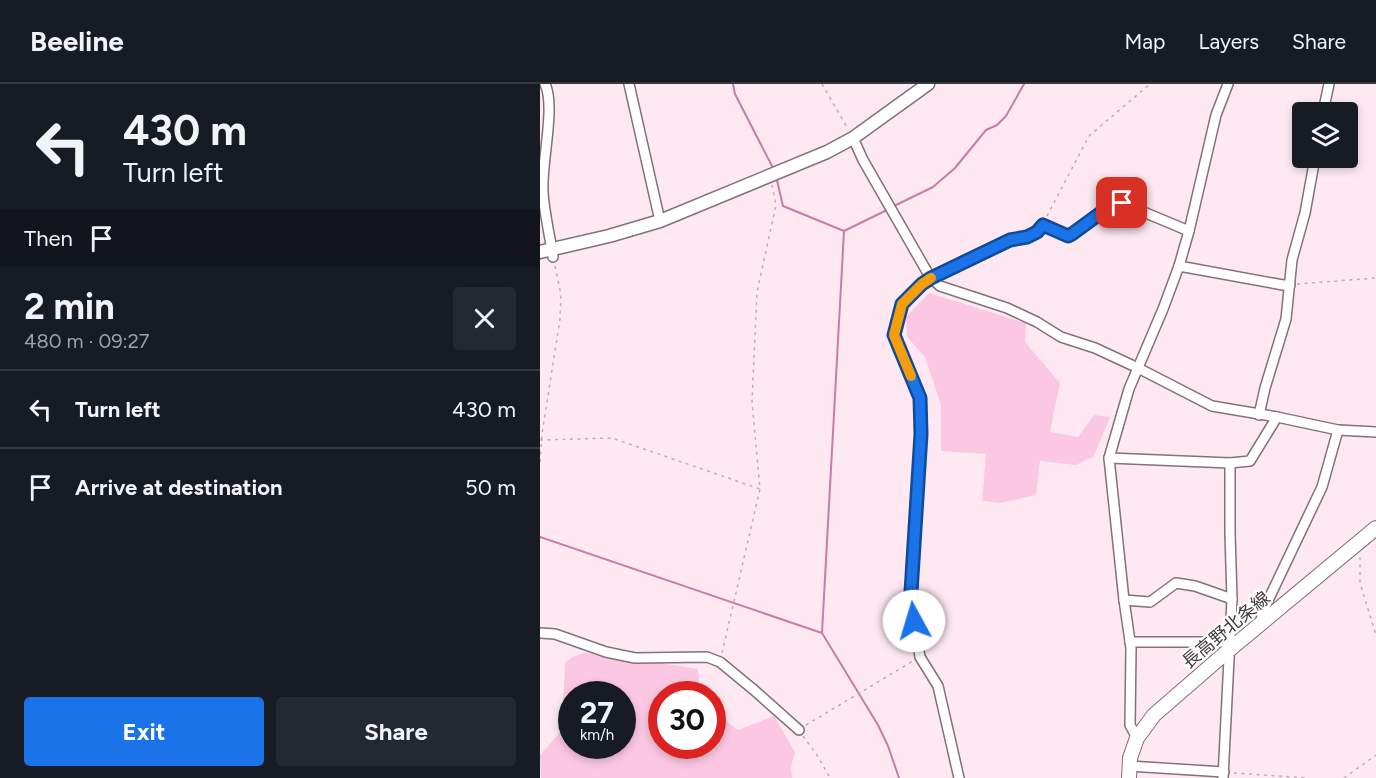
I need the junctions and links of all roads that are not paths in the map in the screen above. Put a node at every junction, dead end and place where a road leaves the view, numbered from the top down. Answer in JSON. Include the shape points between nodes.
{"nodes":[{"id":1,"x":545,"y":84,"type":"edge"},
{"id":2,"x":629,"y":84,"type":"edge"},
{"id":3,"x":928,"y":84,"type":"edge"},
{"id":4,"x":1228,"y":84,"type":"edge"},
{"id":5,"x":1329,"y":84,"type":"edge"},
{"id":6,"x":1325,"y":102,"type":"edge"},
{"id":7,"x":853,"y":138,"type":"junction"},
{"id":8,"x":1313,"y":168,"type":"edge"},
{"id":9,"x":541,"y":192,"type":"edge"},
{"id":10,"x":660,"y":221,"type":"junction"},
{"id":11,"x":1189,"y":231,"type":"junction"},
{"id":12,"x":548,"y":252,"type":"edge"},
{"id":13,"x":1179,"y":266,"type":"junction"},
{"id":14,"x":931,"y":278,"type":"junction"},
{"id":15,"x":1290,"y":285,"type":"junction"},
{"id":16,"x":1138,"y":368,"type":"junction"},
{"id":17,"x":1259,"y":415,"type":"junction"},
{"id":18,"x":1277,"y":417,"type":"junction"},
{"id":19,"x":1338,"y":430,"type":"junction"},
{"id":20,"x":1376,"y":432,"type":"edge"},
{"id":21,"x":1109,"y":458,"type":"junction"},
{"id":22,"x":1230,"y":463,"type":"junction"},
{"id":23,"x":1376,"y":528,"type":"edge"},
{"id":24,"x":1232,"y":599,"type":"junction"},
{"id":25,"x":1124,"y":600,"type":"junction"},
{"id":26,"x":1259,"y":625,"type":"junction"},
{"id":27,"x":540,"y":633,"type":"edge"},
{"id":28,"x":1130,"y":642,"type":"junction"},
{"id":29,"x":1229,"y":646,"type":"junction"},
{"id":30,"x":799,"y":730,"type":"road end"},
{"id":31,"x":1137,"y":738,"type":"junction"},
{"id":32,"x":1129,"y":772,"type":"edge"},
{"id":33,"x":1223,"y":775,"type":"edge"},
{"id":34,"x":959,"y":778,"type":"edge"}],
"edges":[{"from":1,"to":9,"type":"street","via":[[549,106]]},
{"from":2,"to":10,"type":"street"},
{"from":3,"to":7,"type":"street"},
{"from":4,"to":11,"type":"street","via":[[1216,114]]},
{"from":5,"to":6,"type":"street"},
{"from":7,"to":10,"type":"street","via":[[826,153]]},
{"from":7,"to":14,"type":"street"},
{"from":8,"to":15,"type":"street"},
{"from":9,"to":12,"type":"street"},
{"from":10,"to":12,"type":"street"},
{"from":11,"to":13,"type":"street"},
{"from":11,"to":14,"type":"street","via":[[1122,203],[1113,204],[1068,236],[1043,225],[1027,237],[1010,240]]},
{"from":13,"to":15,"type":"street"},
{"from":13,"to":16,"type":"street"},
{"from":14,"to":16,"type":"street","via":[[940,286],[1007,308],[1061,337]]},
{"from":14,"to":34,"type":"street","via":[[902,304],[894,335],[920,398],[911,592],[920,657],[938,686]]},
{"from":15,"to":17,"type":"street","via":[[1286,319]]},
{"from":16,"to":17,"type":"street","via":[[1212,406]]},
{"from":16,"to":21,"type":"street"},
{"from":17,"to":18,"type":"street"},
{"from":18,"to":19,"type":"street"},
{"from":18,"to":22,"type":"street","via":[[1250,461]]},
{"from":19,"to":20,"type":"street"},
{"from":19,"to":26,"type":"street","via":[[1322,487]]},
{"from":21,"to":22,"type":"street"},
{"from":21,"to":25,"type":"street"},
{"from":22,"to":24,"type":"street"},
{"from":23,"to":26,"type":"main road","name":"長高野北条線"},
{"from":24,"to":25,"type":"street","via":[[1176,583],[1149,602]]},
{"from":24,"to":29,"type":"street"},
{"from":25,"to":28,"type":"street"},
{"from":26,"to":29,"type":"main road","name":"長高野北条線"},
{"from":27,"to":30,"type":"street","via":[[635,658],[707,657],[720,662]]},
{"from":28,"to":29,"type":"street"},
{"from":28,"to":31,"type":"street","via":[[1130,725]]},
{"from":29,"to":31,"type":"main road","name":"長高野北条線","via":[[1154,715]]},
{"from":29,"to":33,"type":"street"},
{"from":31,"to":32,"type":"main road","name":"長高野北条線"},
{"from":32,"to":33,"type":"street"}]}
